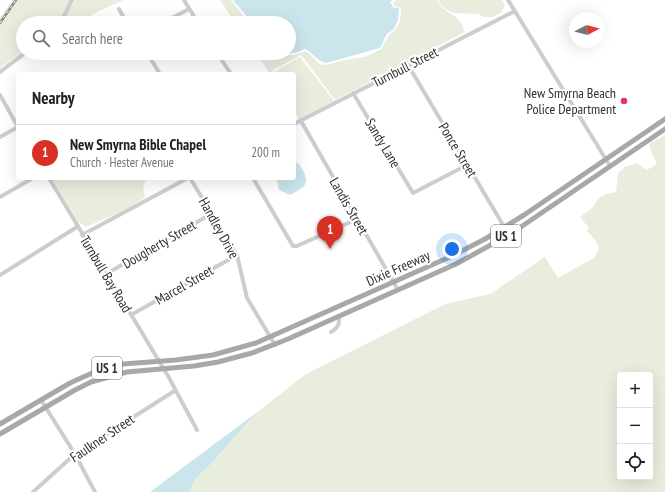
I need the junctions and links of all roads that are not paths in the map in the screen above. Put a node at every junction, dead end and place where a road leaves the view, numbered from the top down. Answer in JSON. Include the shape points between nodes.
{"nodes":[{"id":1,"x":72,"y":0,"type":"edge"},
{"id":2,"x":184,"y":0,"type":"edge"},
{"id":3,"x":508,"y":0,"type":"edge"},
{"id":4,"x":118,"y":9,"type":"dead end"},
{"id":5,"x":189,"y":9,"type":"junction"},
{"id":6,"x":515,"y":11,"type":"junction"},
{"id":7,"x":63,"y":16,"type":"edge"},
{"id":8,"x":123,"y":16,"type":"edge"},
{"id":9,"x":176,"y":16,"type":"edge"},
{"id":10,"x":194,"y":16,"type":"edge"},
{"id":11,"x":16,"y":60,"type":"edge"},
{"id":12,"x":151,"y":60,"type":"edge"},
{"id":13,"x":222,"y":60,"type":"edge"},
{"id":14,"x":408,"y":66,"type":"junction"},
{"id":15,"x":0,"y":72,"type":"edge"},
{"id":16,"x":159,"y":72,"type":"edge"},
{"id":17,"x":230,"y":72,"type":"edge"},
{"id":18,"x":353,"y":93,"type":"junction"},
{"id":19,"x":0,"y":95,"type":"edge"},
{"id":20,"x":665,"y":119,"type":"edge"},
{"id":21,"x":300,"y":121,"type":"junction"},
{"id":22,"x":16,"y":123,"type":"edge"},
{"id":23,"x":296,"y":123,"type":"edge"},
{"id":24,"x":16,"y":128,"type":"edge"},
{"id":25,"x":665,"y":129,"type":"edge"},
{"id":26,"x":0,"y":137,"type":"edge"},
{"id":27,"x":606,"y":159,"type":"junction"},
{"id":28,"x":467,"y":165,"type":"junction"},
{"id":29,"x":610,"y":166,"type":"junction"},
{"id":30,"x":30,"y":180,"type":"edge"},
{"id":31,"x":50,"y":180,"type":"edge"},
{"id":32,"x":185,"y":180,"type":"edge"},
{"id":33,"x":190,"y":180,"type":"edge"},
{"id":34,"x":254,"y":180,"type":"edge"},
{"id":35,"x":0,"y":197,"type":"edge"},
{"id":36,"x":212,"y":213,"type":"junction"},
{"id":37,"x":357,"y":219,"type":"junction"},
{"id":38,"x":77,"y":227,"type":"junction"},
{"id":39,"x":504,"y":228,"type":"junction"},
{"id":40,"x":82,"y":235,"type":"junction"},
{"id":41,"x":509,"y":235,"type":"junction"},
{"id":42,"x":237,"y":255,"type":"junction"},
{"id":43,"x":106,"y":274,"type":"junction"},
{"id":44,"x":0,"y":275,"type":"edge"},
{"id":45,"x":394,"y":283,"type":"junction"},
{"id":46,"x":398,"y":290,"type":"junction"},
{"id":47,"x":131,"y":316,"type":"junction"},
{"id":48,"x":339,"y":316,"type":"junction"},
{"id":49,"x":331,"y":332,"type":"dead end"},
{"id":50,"x":270,"y":338,"type":"junction"},
{"id":51,"x":274,"y":345,"type":"junction"},
{"id":52,"x":159,"y":361,"type":"junction"},
{"id":53,"x":164,"y":369,"type":"junction"},
{"id":54,"x":176,"y":390,"type":"junction"},
{"id":55,"x":41,"y":400,"type":"junction"},
{"id":56,"x":45,"y":407,"type":"junction"},
{"id":57,"x":0,"y":424,"type":"edge"},
{"id":58,"x":197,"y":430,"type":"dead end"},
{"id":59,"x":0,"y":434,"type":"edge"},
{"id":60,"x":75,"y":454,"type":"junction"},
{"id":61,"x":33,"y":492,"type":"edge"},
{"id":62,"x":95,"y":492,"type":"edge"}],
"edges":[{"from":1,"to":7,"type":"street"},
{"from":2,"to":5,"type":"street"},
{"from":3,"to":6,"type":"street"},
{"from":4,"to":8,"type":"street"},
{"from":5,"to":9,"type":"street"},
{"from":5,"to":10,"type":"street"},
{"from":6,"to":14,"type":"street","name":"Turnbull Street"},
{"from":6,"to":27,"type":"street"},
{"from":11,"to":15,"type":"street"},
{"from":12,"to":16,"type":"street"},
{"from":13,"to":17,"type":"street"},
{"from":14,"to":18,"type":"street","name":"Turnbull Street"},
{"from":14,"to":28,"type":"street","name":"Ponce Street"},
{"from":18,"to":21,"type":"street","name":"Turnbull Street"},
{"from":18,"to":28,"type":"street","name":"Sandy Lane","via":[[413,193]]},
{"from":19,"to":22,"type":"street"},
{"from":20,"to":27,"type":"main road","name":"Dixie Freeway","number":"US 1"},
{"from":21,"to":23,"type":"street","name":"Turnbull Street"},
{"from":21,"to":37,"type":"street","name":"Landis Street"},
{"from":24,"to":26,"type":"street"},
{"from":25,"to":29,"type":"main road","name":"Dixie Freeway","number":"US 1"},
{"from":27,"to":29,"type":"street"},
{"from":27,"to":39,"type":"main road","name":"Dixie Freeway","number":"US 1"},
{"from":28,"to":39,"type":"street","name":"Ponce Street"},
{"from":29,"to":41,"type":"main road","name":"Dixie Freeway","number":"US 1"},
{"from":30,"to":35,"type":"street"},
{"from":31,"to":38,"type":"street","name":"Turnbull Bay Road"},
{"from":32,"to":40,"type":"street"},
{"from":33,"to":36,"type":"street","name":"Handley Drive"},
{"from":34,"to":37,"type":"street","via":[[293,246]]},
{"from":36,"to":42,"type":"street","name":"Handley Drive"},
{"from":36,"to":43,"type":"street","name":"Dougherty Street"},
{"from":37,"to":45,"type":"street","name":"Landis Street"},
{"from":38,"to":40,"type":"street","name":"Turnbull Bay Road"},
{"from":38,"to":44,"type":"street"},
{"from":39,"to":41,"type":"street","name":"Ponce Street"},
{"from":39,"to":45,"type":"main road","name":"Dixie Freeway","number":"US 1","via":[[469,248]]},
{"from":40,"to":43,"type":"street","name":"Turnbull Bay Road"},
{"from":41,"to":46,"type":"main road","name":"Dixie Freeway","number":"US 1"},
{"from":42,"to":47,"type":"street","name":"Marcel Street"},
{"from":42,"to":50,"type":"street","name":"Handley Drive","via":[[247,298]]},
{"from":43,"to":47,"type":"street","name":"Turnbull Bay Road"},
{"from":45,"to":46,"type":"street","name":"Landis Street"},
{"from":45,"to":50,"type":"main road","name":"Dixie Freeway","number":"US 1"},
{"from":46,"to":48,"type":"main road","name":"Dixie Freeway","number":"US 1"},
{"from":47,"to":52,"type":"street","name":"Turnbull Bay Road"},
{"from":48,"to":49,"type":"street","via":[[338,328]]},
{"from":48,"to":51,"type":"main road","name":"Dixie Freeway","number":"US 1"},
{"from":50,"to":51,"type":"street","name":"Handley Drive"},
{"from":50,"to":52,"type":"main road","name":"Dixie Freeway","number":"US 1","via":[[213,355]]},
{"from":51,"to":53,"type":"main road","name":"Dixie Freeway","number":"US 1","via":[[222,362]]},
{"from":52,"to":53,"type":"street","name":"Turnbull Bay Road"},
{"from":52,"to":55,"type":"main road","number":"US 1","via":[[123,364],[101,370],[70,383]]},
{"from":53,"to":54,"type":"street","name":"Turnbull Bay Road"},
{"from":53,"to":56,"type":"main road","number":"US 1","via":[[135,371],[103,378]]},
{"from":54,"to":58,"type":"street","name":"Turnbull Bay Road"},
{"from":54,"to":60,"type":"street","name":"Faulkner Street"},
{"from":55,"to":56,"type":"street"},
{"from":55,"to":57,"type":"main road","number":"US 1"},
{"from":56,"to":59,"type":"main road","number":"US 1"},
{"from":56,"to":60,"type":"street"},
{"from":60,"to":61,"type":"street","name":"Faulkner Street"},
{"from":60,"to":62,"type":"street"}]}
